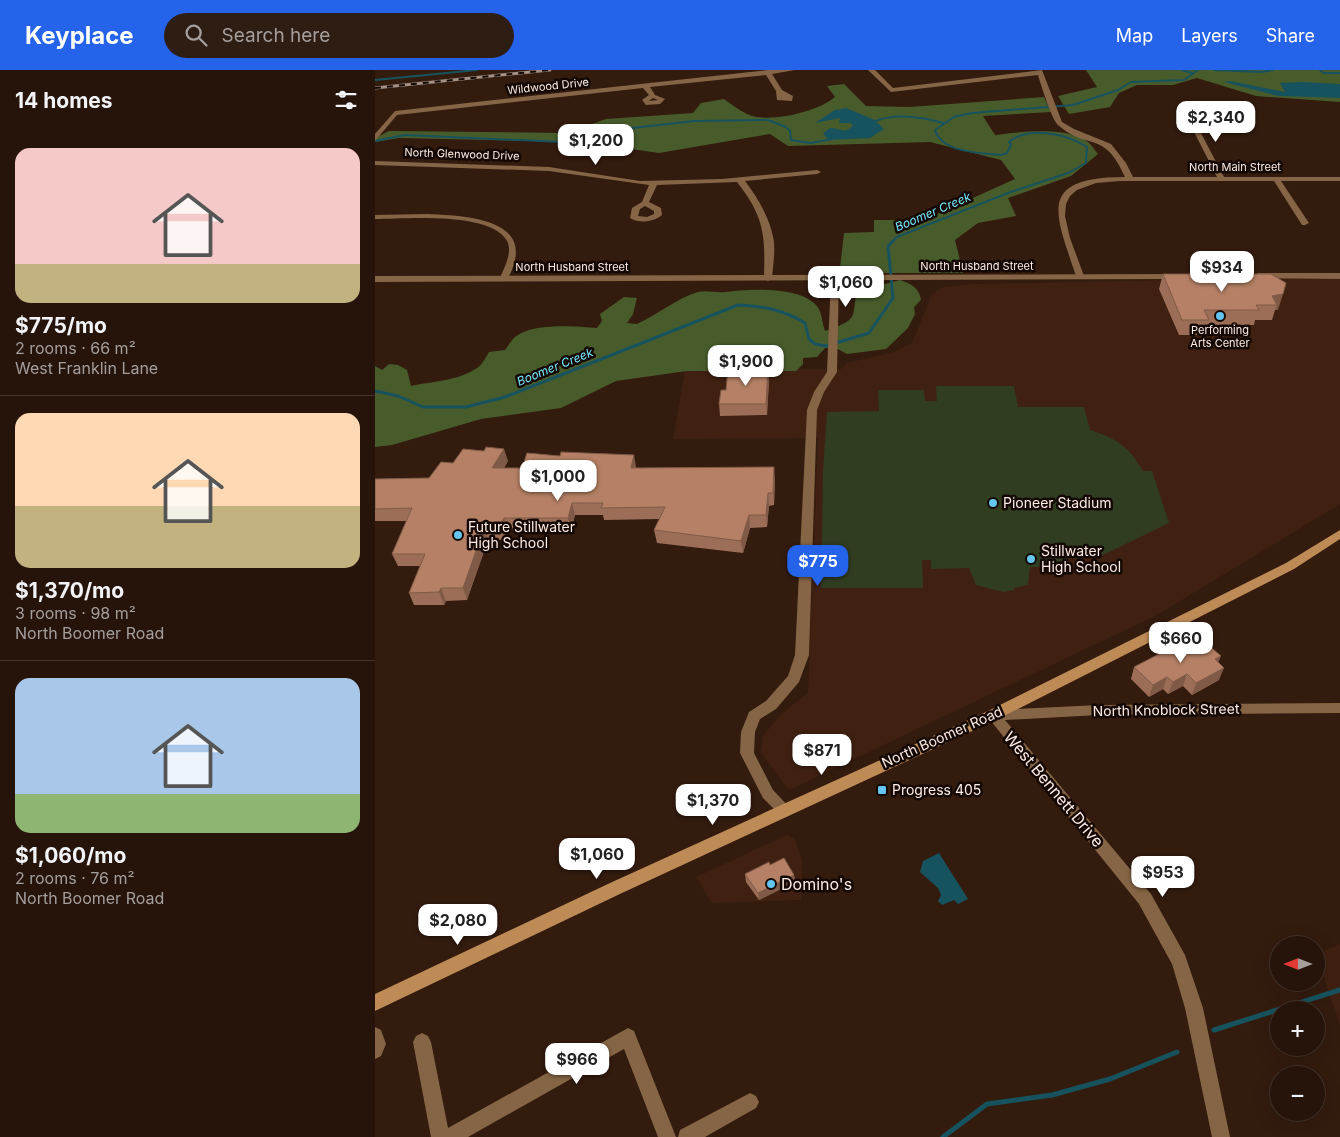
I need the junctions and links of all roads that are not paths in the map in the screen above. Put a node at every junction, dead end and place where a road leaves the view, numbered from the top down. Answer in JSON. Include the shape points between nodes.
{"nodes":[{"id":1,"x":792,"y":70,"type":"edge"},
{"id":2,"x":871,"y":70,"type":"edge"},
{"id":3,"x":768,"y":72,"type":"junction"},
{"id":4,"x":1040,"y":72,"type":"edge"},
{"id":5,"x":645,"y":86,"type":"junction"},
{"id":6,"x":779,"y":91,"type":"dead end"},
{"id":7,"x":653,"y":96,"type":"dead end"},
{"id":8,"x":1190,"y":118,"type":"dead end"},
{"id":9,"x":375,"y":139,"type":"edge"},
{"id":10,"x":375,"y":163,"type":"edge"},
{"id":11,"x":817,"y":172,"type":"dead end"},
{"id":12,"x":1221,"y":178,"type":"junction"},
{"id":13,"x":1275,"y":178,"type":"junction"},
{"id":14,"x":1340,"y":178,"type":"edge"},
{"id":15,"x":1130,"y":179,"type":"junction"},
{"id":16,"x":740,"y":180,"type":"junction"},
{"id":17,"x":654,"y":183,"type":"junction"},
{"id":18,"x":645,"y":203,"type":"dead end"},
{"id":19,"x":375,"y":217,"type":"edge"},
{"id":20,"x":1305,"y":223,"type":"dead end"},
{"id":21,"x":1080,"y":276,"type":"junction"},
{"id":22,"x":1184,"y":276,"type":"edge"},
{"id":23,"x":1249,"y":276,"type":"edge"},
{"id":24,"x":1340,"y":276,"type":"edge"},
{"id":25,"x":504,"y":278,"type":"junction"},
{"id":26,"x":767,"y":278,"type":"junction"},
{"id":27,"x":835,"y":278,"type":"junction"},
{"id":28,"x":375,"y":279,"type":"edge"},
{"id":29,"x":1340,"y":534,"type":"edge"},
{"id":30,"x":1340,"y":708,"type":"edge"},
{"id":31,"x":993,"y":715,"type":"junction"},
{"id":32,"x":785,"y":810,"type":"junction"},
{"id":33,"x":375,"y":1003,"type":"edge"},
{"id":34,"x":375,"y":1036,"type":"edge"},
{"id":35,"x":422,"y":1042,"type":"dead end"},
{"id":36,"x":375,"y":1050,"type":"edge"},
{"id":37,"x":750,"y":1102,"type":"dead end"},
{"id":38,"x":440,"y":1137,"type":"edge"},
{"id":39,"x":450,"y":1137,"type":"edge"},
{"id":40,"x":667,"y":1137,"type":"edge"},
{"id":41,"x":687,"y":1137,"type":"edge"},
{"id":42,"x":1221,"y":1137,"type":"edge"}],
"edges":[{"from":1,"to":3,"type":"street","name":"Wildwood Drive"},
{"from":2,"to":4,"type":"street","via":[[891,90]]},
{"from":3,"to":5,"type":"street","name":"Wildwood Drive"},
{"from":3,"to":6,"type":"street"},
{"from":4,"to":15,"type":"street","via":[[1059,123],[1111,146]]},
{"from":5,"to":7,"type":"street"},
{"from":5,"to":9,"type":"street","name":"Wildwood Drive","via":[[395,113]]},
{"from":8,"to":12,"type":"street"},
{"from":10,"to":17,"type":"street","name":"North Glenwood Drive","via":[[539,168],[619,182]]},
{"from":11,"to":16,"type":"street","name":"North Glenwood Drive"},
{"from":12,"to":13,"type":"street","name":"North Main Street"},
{"from":12,"to":15,"type":"street","name":"North Main Street"},
{"from":13,"to":14,"type":"street","name":"North Main Street"},
{"from":13,"to":20,"type":"street"},
{"from":15,"to":21,"type":"street","name":"North Main Street","via":[[1085,183],[1070,191],[1063,200],[1061,216]]},
{"from":16,"to":17,"type":"street","name":"North Glenwood Drive"},
{"from":16,"to":26,"type":"street","via":[[749,190],[769,240]]},
{"from":17,"to":18,"type":"street"},
{"from":19,"to":25,"type":"street","via":[[453,218],[497,227],[511,241],[512,258]]},
{"from":21,"to":22,"type":"street","name":"North Husband Street"},
{"from":21,"to":27,"type":"street","name":"North Husband Street"},
{"from":23,"to":24,"type":"street"},
{"from":25,"to":26,"type":"street","name":"North Husband Street"},
{"from":25,"to":28,"type":"street","name":"North Husband Street"},
{"from":26,"to":27,"type":"street","name":"North Husband Street"},
{"from":27,"to":32,"type":"street","via":[[832,372],[812,410],[802,655],[794,678],[771,705],[754,716],[747,753],[768,794]]},
{"from":29,"to":31,"type":"main road","name":"North Boomer Road","via":[[1282,571]]},
{"from":30,"to":31,"type":"street","name":"North Knoblock Street","via":[[1099,710]]},
{"from":31,"to":32,"type":"main road","name":"North Boomer Road"},
{"from":31,"to":42,"type":"street","name":"West Bennett Drive","via":[[1145,899],[1179,961],[1194,1008]]},
{"from":32,"to":33,"type":"main road","name":"North Boomer Road"},
{"from":34,"to":36,"type":"street"},
{"from":35,"to":38,"type":"street"},
{"from":37,"to":41,"type":"street"},
{"from":39,"to":40,"type":"street","via":[[628,1037]]}]}
